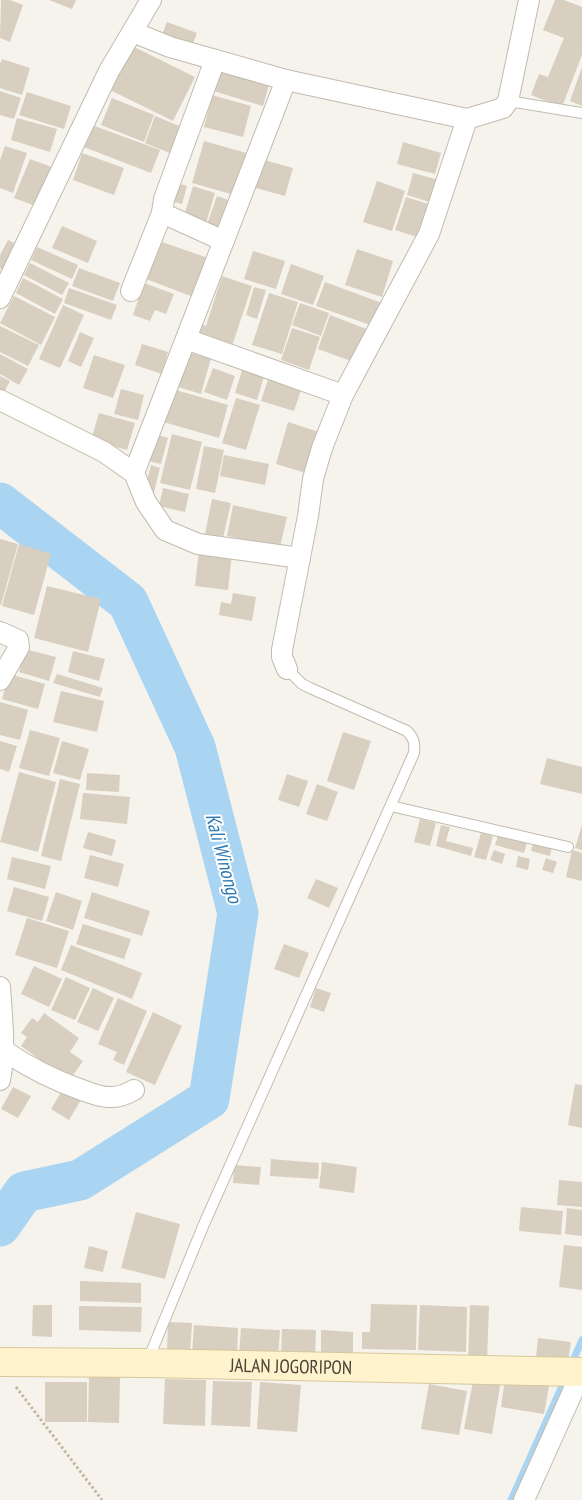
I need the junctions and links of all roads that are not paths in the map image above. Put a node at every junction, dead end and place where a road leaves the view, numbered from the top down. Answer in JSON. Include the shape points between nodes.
{"nodes":[{"id":1,"x":151,"y":0,"type":"edge"},
{"id":2,"x":529,"y":0,"type":"edge"},
{"id":3,"x":133,"y":32,"type":"junction"},
{"id":4,"x":215,"y":60,"type":"junction"},
{"id":5,"x":286,"y":80,"type":"junction"},
{"id":6,"x":505,"y":104,"type":"junction"},
{"id":7,"x":582,"y":113,"type":"edge"},
{"id":8,"x":474,"y":116,"type":"junction"},
{"id":9,"x":162,"y":213,"type":"junction"},
{"id":10,"x":224,"y":241,"type":"junction"},
{"id":11,"x":131,"y":291,"type":"dead end"},
{"id":12,"x":0,"y":298,"type":"edge"},
{"id":13,"x":186,"y":338,"type":"junction"},
{"id":14,"x":343,"y":395,"type":"junction"},
{"id":15,"x":0,"y":400,"type":"edge"},
{"id":16,"x":134,"y":473,"type":"junction"},
{"id":17,"x":300,"y":558,"type":"junction"},
{"id":18,"x":0,"y":632,"type":"edge"},
{"id":19,"x":287,"y":669,"type":"joint"},
{"id":20,"x":0,"y":680,"type":"edge"},
{"id":21,"x":391,"y":806,"type":"junction"},
{"id":22,"x":568,"y":847,"type":"dead end"},
{"id":23,"x":0,"y":987,"type":"edge"},
{"id":24,"x":3,"y":1050,"type":"junction"},
{"id":25,"x":0,"y":1080,"type":"edge"},
{"id":26,"x":134,"y":1090,"type":"dead end"},
{"id":27,"x":147,"y":1363,"type":"junction"},
{"id":28,"x":6,"y":1372,"type":"edge"},
{"id":29,"x":575,"y":1372,"type":"edge"},
{"id":30,"x":524,"y":1500,"type":"edge"}],
"edges":[{"from":1,"to":3,"type":"street"},
{"from":2,"to":6,"type":"street"},
{"from":3,"to":4,"type":"street"},
{"from":3,"to":12,"type":"street","via":[[109,71]]},
{"from":4,"to":5,"type":"street"},
{"from":4,"to":9,"type":"street","via":[[164,199]]},
{"from":5,"to":8,"type":"street"},
{"from":5,"to":10,"type":"street"},
{"from":6,"to":7,"type":"lane"},
{"from":6,"to":8,"type":"street"},
{"from":8,"to":14,"type":"street","via":[[429,234]]},
{"from":9,"to":10,"type":"street"},
{"from":9,"to":11,"type":"street"},
{"from":10,"to":13,"type":"street"},
{"from":13,"to":14,"type":"street"},
{"from":13,"to":16,"type":"street"},
{"from":14,"to":17,"type":"street","via":[[313,480]]},
{"from":15,"to":16,"type":"street","via":[[104,452]]},
{"from":16,"to":17,"type":"street","via":[[146,502],[165,530],[198,544]]},
{"from":17,"to":19,"type":"street","via":[[282,650]]},
{"from":18,"to":20,"type":"street","via":[[18,640],[19,647]]},
{"from":19,"to":21,"type":"lane","via":[[302,684],[407,731],[413,738],[414,753]]},
{"from":21,"to":22,"type":"lane"},
{"from":21,"to":27,"type":"lane","via":[[204,1224]]},
{"from":23,"to":24,"type":"street"},
{"from":24,"to":25,"type":"street"},
{"from":24,"to":26,"type":"street","via":[[57,1082],[95,1095],[110,1098]]},
{"from":27,"to":28,"type":"street","name":"JALAN JOGORIPON"},
{"from":27,"to":29,"type":"street","name":"JALAN JOGORIPON"},
{"from":29,"to":30,"type":"street"}]}
